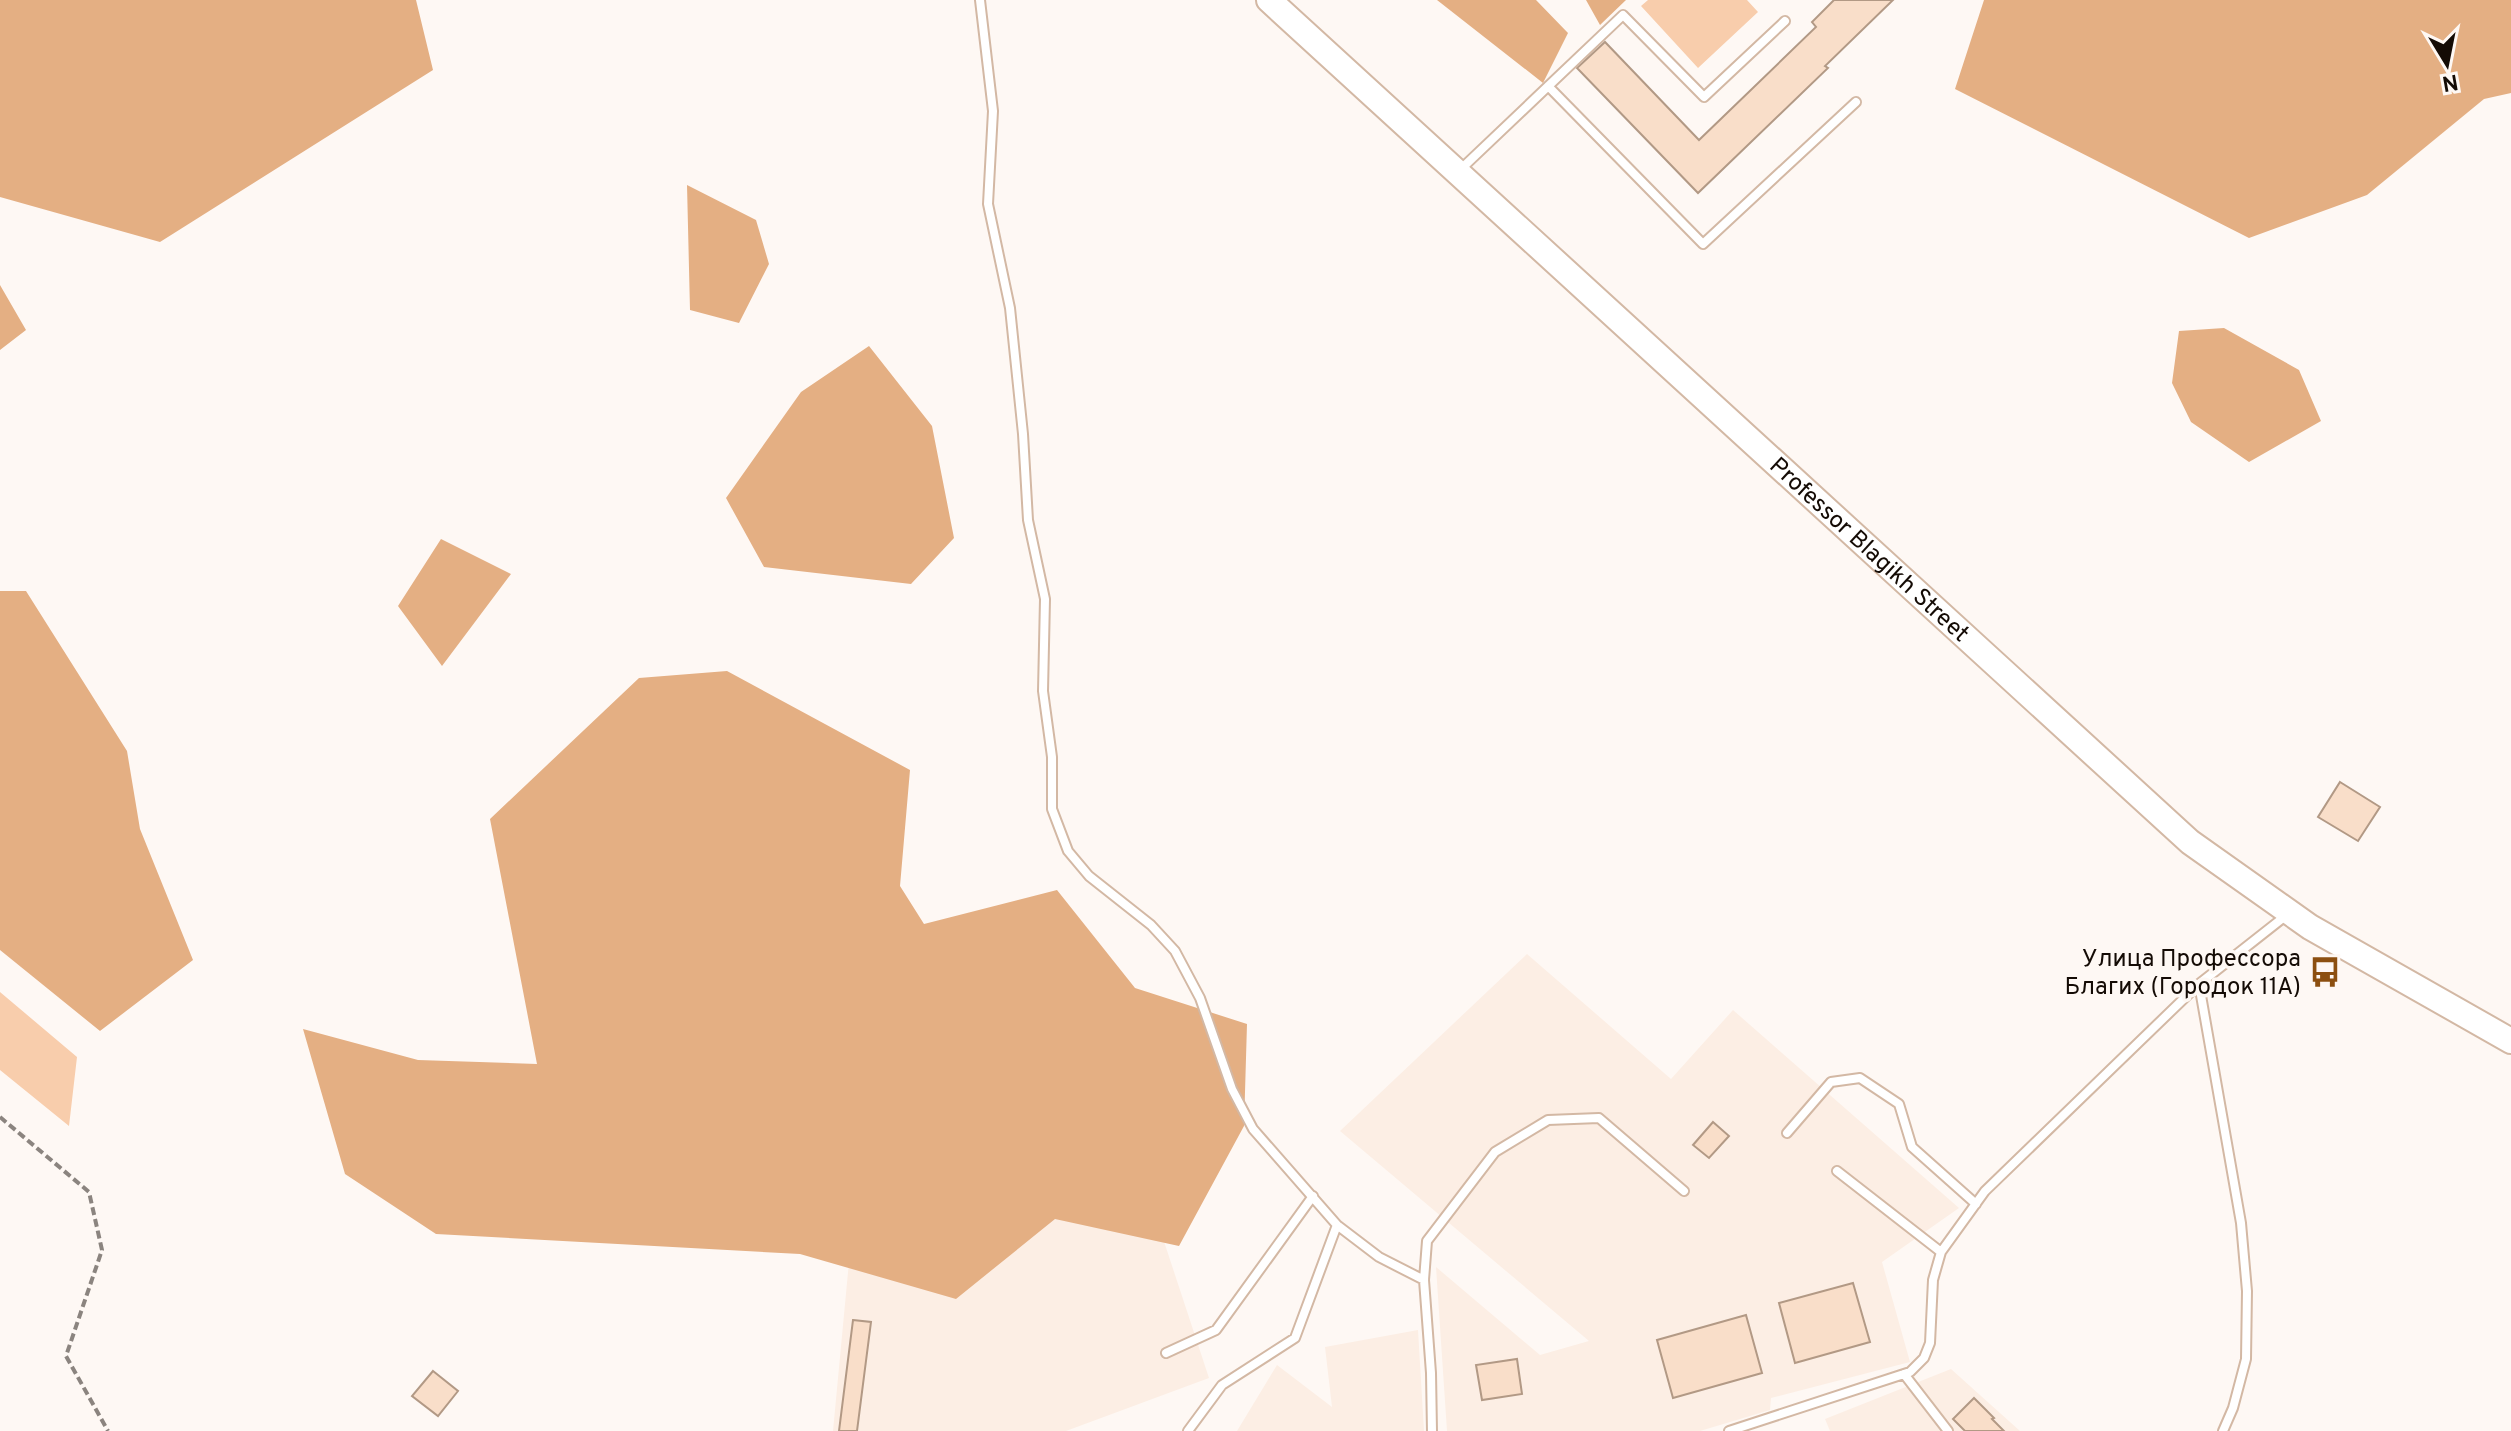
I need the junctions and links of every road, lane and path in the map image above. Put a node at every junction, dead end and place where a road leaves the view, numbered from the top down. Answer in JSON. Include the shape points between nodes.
{"nodes":[{"id":1,"x":980,"y":0,"type":"edge"},
{"id":2,"x":1269,"y":0,"type":"edge"},
{"id":3,"x":1785,"y":21,"type":"dead end"},
{"id":4,"x":1548,"y":86,"type":"junction"},
{"id":5,"x":1856,"y":102,"type":"dead end"},
{"id":6,"x":1458,"y":173,"type":"junction"},
{"id":7,"x":2289,"y":914,"type":"junction"},
{"id":8,"x":2199,"y":984,"type":"junction"},
{"id":9,"x":2511,"y":1041,"type":"edge"},
{"id":10,"x":0,"y":1117,"type":"edge"},
{"id":11,"x":1787,"y":1133,"type":"dead end"},
{"id":12,"x":1837,"y":1171,"type":"dead end"},
{"id":13,"x":1684,"y":1191,"type":"dead end"},
{"id":14,"x":1313,"y":1196,"type":"junction"},
{"id":15,"x":1976,"y":1204,"type":"junction"},
{"id":16,"x":1337,"y":1225,"type":"junction"},
{"id":17,"x":1941,"y":1252,"type":"junction"},
{"id":18,"x":1424,"y":1280,"type":"junction"},
{"id":19,"x":1166,"y":1353,"type":"dead end"},
{"id":20,"x":1904,"y":1374,"type":"junction"},
{"id":21,"x":108,"y":1431,"type":"edge"},
{"id":22,"x":1188,"y":1431,"type":"edge"},
{"id":23,"x":1432,"y":1431,"type":"edge"},
{"id":24,"x":1729,"y":1431,"type":"edge"},
{"id":25,"x":1948,"y":1431,"type":"edge"},
{"id":26,"x":2223,"y":1431,"type":"edge"}],
"edges":[{"from":1,"to":14,"type":"lane","via":[[993,111],[988,204],[1010,308],[1028,520],[1045,599],[1043,691],[1052,809],[1068,851],[1089,876],[1175,951],[1200,998],[1232,1089],[1253,1129]]},
{"from":2,"to":6,"type":"main road","name":"Professor Blagikh Street"},
{"from":3,"to":4,"type":"lane","via":[[1704,97],[1623,15]]},
{"from":4,"to":5,"type":"lane","via":[[1703,244]]},
{"from":4,"to":6,"type":"lane"},
{"from":6,"to":7,"type":"main road","name":"Professor Blagikh Street","via":[[2190,842]]},
{"from":7,"to":8,"type":"lane"},
{"from":7,"to":9,"type":"main road","name":"Professor Blagikh Street"},
{"from":8,"to":15,"type":"lane"},
{"from":8,"to":26,"type":"lane","via":[[2241,1223],[2247,1291],[2246,1359]]},
{"from":10,"to":21,"type":"path","via":[[89,1192],[102,1250],[66,1356]]},
{"from":11,"to":15,"type":"lane","via":[[1831,1082],[1860,1078],[1899,1104],[1912,1147]]},
{"from":12,"to":17,"type":"lane"},
{"from":13,"to":18,"type":"lane","via":[[1599,1118],[1548,1120],[1495,1152],[1427,1241]]},
{"from":14,"to":16,"type":"lane"},
{"from":14,"to":19,"type":"lane","via":[[1216,1330]]},
{"from":15,"to":17,"type":"lane"},
{"from":16,"to":18,"type":"lane","via":[[1379,1257]]},
{"from":16,"to":22,"type":"lane","via":[[1295,1338],[1222,1385]]},
{"from":17,"to":20,"type":"lane","via":[[1933,1280],[1930,1343],[1924,1358]]},
{"from":18,"to":23,"type":"lane"},
{"from":20,"to":24,"type":"lane"},
{"from":20,"to":25,"type":"lane"}]}
